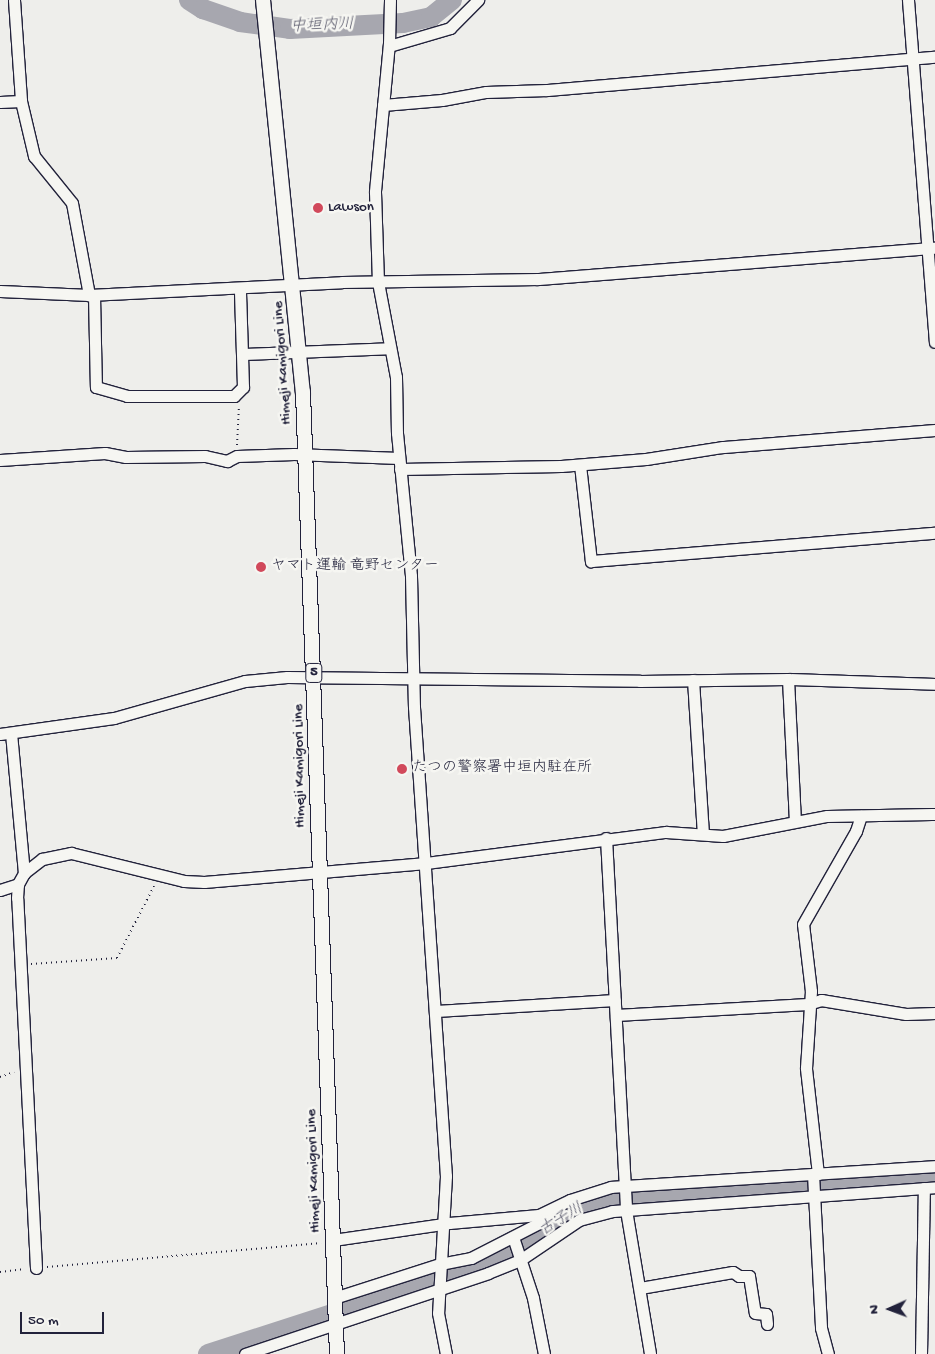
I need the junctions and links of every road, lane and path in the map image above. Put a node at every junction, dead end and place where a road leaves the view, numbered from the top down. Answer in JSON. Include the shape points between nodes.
{"nodes":[{"id":1,"x":14,"y":0,"type":"edge"},
{"id":2,"x":478,"y":0,"type":"edge"},
{"id":3,"x":908,"y":0,"type":"edge"},
{"id":4,"x":263,"y":2,"type":"edge"},
{"id":5,"x":390,"y":5,"type":"edge"},
{"id":6,"x":389,"y":44,"type":"junction"},
{"id":7,"x":935,"y":58,"type":"edge"},
{"id":8,"x":913,"y":59,"type":"junction"},
{"id":9,"x":21,"y":101,"type":"junction"},
{"id":10,"x":0,"y":102,"type":"edge"},
{"id":11,"x":383,"y":104,"type":"junction"},
{"id":12,"x":931,"y":248,"type":"edge"},
{"id":13,"x":378,"y":282,"type":"junction"},
{"id":14,"x":294,"y":286,"type":"junction"},
{"id":15,"x":240,"y":288,"type":"junction"},
{"id":16,"x":0,"y":291,"type":"edge"},
{"id":17,"x":92,"y":295,"type":"junction"},
{"id":18,"x":935,"y":342,"type":"edge"},
{"id":19,"x":390,"y":348,"type":"junction"},
{"id":20,"x":300,"y":353,"type":"junction"},
{"id":21,"x":243,"y":354,"type":"junction"},
{"id":22,"x":239,"y":393,"type":"junction"},
{"id":23,"x":935,"y":430,"type":"edge"},
{"id":24,"x":306,"y":454,"type":"junction"},
{"id":25,"x":237,"y":456,"type":"junction"},
{"id":26,"x":0,"y":460,"type":"edge"},
{"id":27,"x":400,"y":463,"type":"junction"},
{"id":28,"x":580,"y":464,"type":"junction"},
{"id":29,"x":935,"y":533,"type":"edge"},
{"id":30,"x":314,"y":677,"type":"junction"},
{"id":31,"x":412,"y":679,"type":"junction"},
{"id":32,"x":788,"y":679,"type":"junction"},
{"id":33,"x":693,"y":680,"type":"junction"},
{"id":34,"x":935,"y":684,"type":"edge"},
{"id":35,"x":6,"y":733,"type":"edge"},
{"id":36,"x":935,"y":814,"type":"edge"},
{"id":37,"x":861,"y":816,"type":"junction"},
{"id":38,"x":795,"y":820,"type":"junction"},
{"id":39,"x":703,"y":833,"type":"junction"},
{"id":40,"x":606,"y":838,"type":"junction"},
{"id":41,"x":426,"y":863,"type":"junction"},
{"id":42,"x":24,"y":873,"type":"junction"},
{"id":43,"x":319,"y":873,"type":"junction"},
{"id":44,"x":160,"y":875,"type":"junction"},
{"id":45,"x":18,"y":884,"type":"junction"},
{"id":46,"x":0,"y":890,"type":"edge"},
{"id":47,"x":22,"y":964,"type":"junction"},
{"id":48,"x":615,"y":1000,"type":"junction"},
{"id":49,"x":808,"y":1004,"type":"junction"},
{"id":50,"x":436,"y":1011,"type":"junction"},
{"id":51,"x":935,"y":1013,"type":"edge"},
{"id":52,"x":616,"y":1014,"type":"junction"},
{"id":53,"x":26,"y":1071,"type":"junction"},
{"id":54,"x":0,"y":1077,"type":"edge"},
{"id":55,"x":935,"y":1166,"type":"edge"},
{"id":56,"x":815,"y":1175,"type":"junction"},
{"id":57,"x":929,"y":1188,"type":"edge"},
{"id":58,"x":625,"y":1189,"type":"junction"},
{"id":59,"x":814,"y":1194,"type":"junction"},
{"id":60,"x":626,"y":1208,"type":"junction"},
{"id":61,"x":549,"y":1211,"type":"junction"},
{"id":62,"x":442,"y":1225,"type":"junction"},
{"id":63,"x":513,"y":1239,"type":"junction"},
{"id":64,"x":333,"y":1240,"type":"junction"},
{"id":65,"x":519,"y":1258,"type":"junction"},
{"id":66,"x":440,"y":1267,"type":"junction"},
{"id":67,"x":36,"y":1268,"type":"junction"},
{"id":68,"x":0,"y":1272,"type":"edge"},
{"id":69,"x":640,"y":1288,"type":"junction"},
{"id":70,"x":438,"y":1289,"type":"junction"},
{"id":71,"x":334,"y":1300,"type":"junction"},
{"id":72,"x":335,"y":1323,"type":"junction"},
{"id":73,"x":767,"y":1324,"type":"dead end"},
{"id":74,"x":245,"y":1354,"type":"edge"},
{"id":75,"x":336,"y":1354,"type":"edge"},
{"id":76,"x":446,"y":1354,"type":"edge"},
{"id":77,"x":544,"y":1354,"type":"edge"},
{"id":78,"x":650,"y":1354,"type":"edge"},
{"id":79,"x":828,"y":1354,"type":"edge"},
{"id":80,"x":921,"y":1354,"type":"edge"}],
"edges":[{"from":1,"to":9,"type":"street"},
{"from":2,"to":6,"type":"street","via":[[450,28]]},
{"from":3,"to":8,"type":"street"},
{"from":4,"to":14,"type":"main road","name":"Himeji Kamigori Line","number":"5"},
{"from":5,"to":6,"type":"street"},
{"from":6,"to":11,"type":"street"},
{"from":7,"to":8,"type":"street"},
{"from":8,"to":11,"type":"street","via":[[547,90],[486,92],[442,100]]},
{"from":8,"to":12,"type":"street"},
{"from":9,"to":10,"type":"street"},
{"from":9,"to":17,"type":"street","via":[[34,156],[72,203],[79,252]]},
{"from":11,"to":13,"type":"street","via":[[375,192]]},
{"from":12,"to":13,"type":"street","via":[[538,279]]},
{"from":12,"to":18,"type":"street"},
{"from":13,"to":14,"type":"street"},
{"from":13,"to":19,"type":"street"},
{"from":14,"to":15,"type":"street"},
{"from":14,"to":20,"type":"main road","name":"Himeji Kamigori Line","number":"5"},
{"from":15,"to":17,"type":"street"},
{"from":15,"to":21,"type":"street"},
{"from":16,"to":17,"type":"street"},
{"from":17,"to":22,"type":"street","via":[[96,387],[127,396],[234,396]]},
{"from":19,"to":20,"type":"street"},
{"from":19,"to":27,"type":"street","via":[[396,377]]},
{"from":20,"to":21,"type":"street"},
{"from":20,"to":24,"type":"main road","name":"Himeji Kamigori Line","number":"5"},
{"from":21,"to":22,"type":"street","via":[[243,387]]},
{"from":22,"to":25,"type":"path"},
{"from":23,"to":28,"type":"street","via":[[723,447]]},
{"from":24,"to":25,"type":"street"},
{"from":24,"to":27,"type":"street"},
{"from":24,"to":30,"type":"main road","name":"Himeji Kamigori Line","number":"5"},
{"from":25,"to":26,"type":"street","via":[[227,461],[205,456],[126,457],[105,453]]},
{"from":27,"to":28,"type":"street"},
{"from":27,"to":31,"type":"street","via":[[414,642]]},
{"from":28,"to":29,"type":"street","via":[[591,561]]},
{"from":30,"to":31,"type":"street"},
{"from":30,"to":35,"type":"street","via":[[245,681],[114,718]]},
{"from":30,"to":43,"type":"main road","name":"Himeji Kamigori Line","number":"5"},
{"from":31,"to":33,"type":"street"},
{"from":31,"to":41,"type":"street"},
{"from":32,"to":33,"type":"street"},
{"from":32,"to":34,"type":"street"},
{"from":32,"to":38,"type":"street"},
{"from":33,"to":39,"type":"street"},
{"from":35,"to":42,"type":"street"},
{"from":36,"to":37,"type":"street"},
{"from":37,"to":38,"type":"street","via":[[840,814]]},
{"from":37,"to":49,"type":"street","via":[[856,831],[803,924],[811,991]]},
{"from":38,"to":39,"type":"street","via":[[731,835]]},
{"from":39,"to":40,"type":"street","via":[[666,832]]},
{"from":40,"to":41,"type":"street"},
{"from":40,"to":48,"type":"street"},
{"from":41,"to":43,"type":"street"},
{"from":41,"to":50,"type":"street"},
{"from":42,"to":44,"type":"street","via":[[42,859],[71,854]]},
{"from":42,"to":45,"type":"street"},
{"from":43,"to":44,"type":"street","via":[[204,882]]},
{"from":43,"to":64,"type":"main road","name":"Himeji Kamigori Line","number":"5"},
{"from":44,"to":47,"type":"path","via":[[118,958]]},
{"from":45,"to":46,"type":"street"},
{"from":45,"to":47,"type":"street"},
{"from":47,"to":53,"type":"street"},
{"from":48,"to":50,"type":"street"},
{"from":48,"to":52,"type":"street"},
{"from":49,"to":51,"type":"street","via":[[831,1000],[906,1014]]},
{"from":49,"to":52,"type":"street"},
{"from":49,"to":56,"type":"street","via":[[806,1068]]},
{"from":50,"to":62,"type":"street","via":[[446,1176]]},
{"from":52,"to":58,"type":"street"},
{"from":53,"to":54,"type":"path"},
{"from":53,"to":67,"type":"street"},
{"from":55,"to":56,"type":"street"},
{"from":56,"to":58,"type":"street"},
{"from":56,"to":59,"type":"street"},
{"from":57,"to":59,"type":"street"},
{"from":57,"to":80,"type":"street"},
{"from":58,"to":60,"type":"street"},
{"from":58,"to":61,"type":"street","via":[[595,1192]]},
{"from":59,"to":60,"type":"street"},
{"from":59,"to":79,"type":"street","via":[[821,1328]]},
{"from":60,"to":65,"type":"street","via":[[578,1220]]},
{"from":60,"to":69,"type":"street"},
{"from":61,"to":62,"type":"street","via":[[524,1217]]},
{"from":61,"to":63,"type":"street","via":[[549,1216]]},
{"from":62,"to":64,"type":"street"},
{"from":62,"to":66,"type":"street"},
{"from":63,"to":65,"type":"street"},
{"from":63,"to":66,"type":"street","via":[[471,1258]]},
{"from":64,"to":67,"type":"path"},
{"from":64,"to":71,"type":"main road","name":"Himeji Kamigori Line","number":"5"},
{"from":65,"to":70,"type":"street"},
{"from":65,"to":77,"type":"street","via":[[533,1298]]},
{"from":66,"to":70,"type":"street"},
{"from":66,"to":71,"type":"street"},
{"from":67,"to":68,"type":"path"},
{"from":69,"to":73,"type":"street","via":[[733,1272],[749,1276],[755,1313],[766,1314]]},
{"from":69,"to":78,"type":"street"},
{"from":70,"to":72,"type":"street"},
{"from":70,"to":76,"type":"street","via":[[438,1313]]},
{"from":71,"to":72,"type":"main road","name":"Himeji Kamigori Line","number":"5"},
{"from":72,"to":74,"type":"street"},
{"from":72,"to":75,"type":"main road","name":"Himeji Kamigori Line","number":"5"}]}
